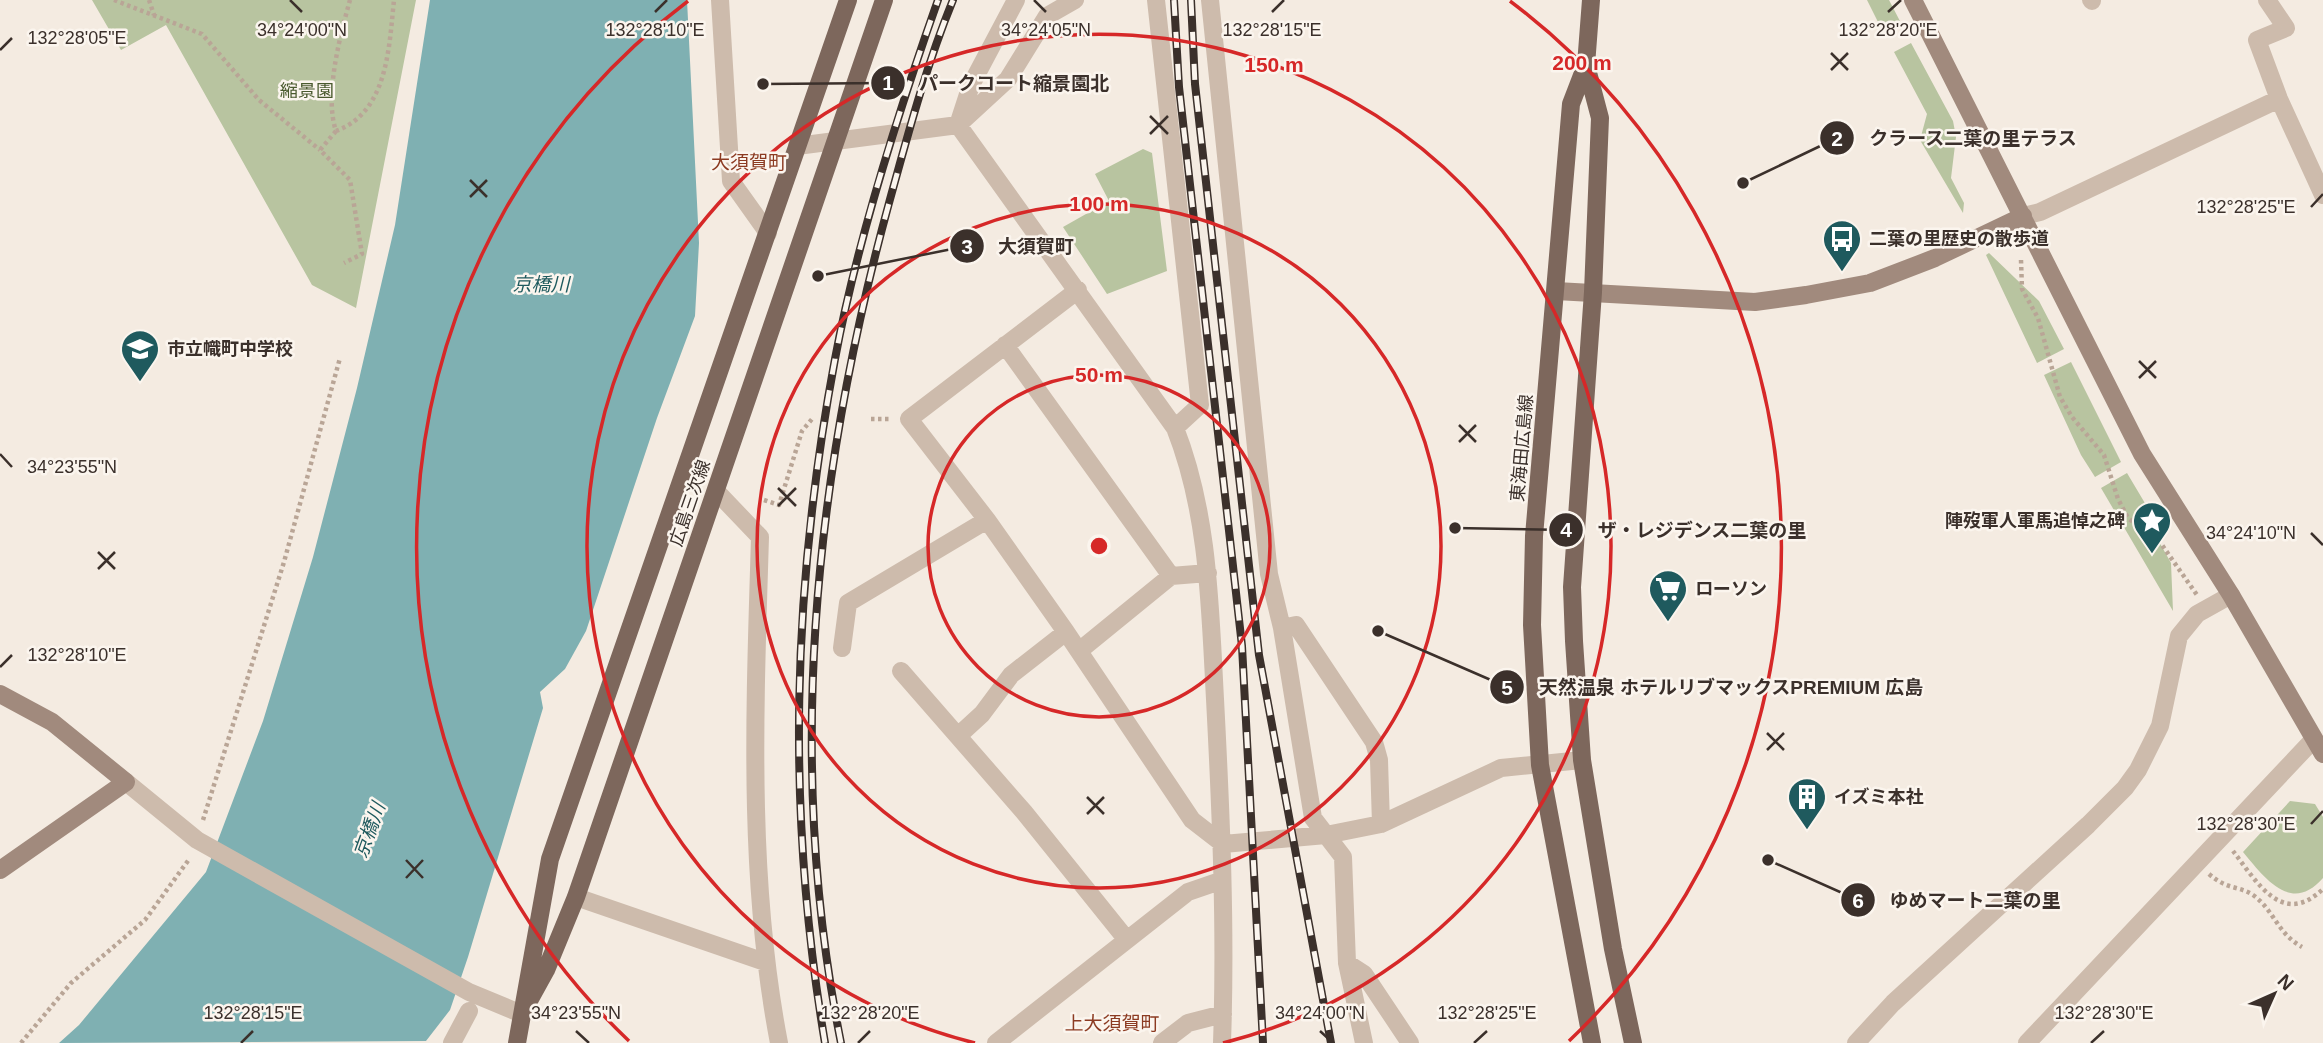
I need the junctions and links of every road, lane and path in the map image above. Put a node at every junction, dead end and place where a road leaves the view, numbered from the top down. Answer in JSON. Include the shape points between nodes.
{"nodes":[{"id":1,"x":114,"y":0,"type":"edge"},
{"id":2,"x":149,"y":0,"type":"edge"},
{"id":3,"x":350,"y":0,"type":"edge"},
{"id":4,"x":394,"y":0,"type":"edge"},
{"id":5,"x":720,"y":0,"type":"edge"},
{"id":6,"x":848,"y":0,"type":"edge"},
{"id":7,"x":884,"y":0,"type":"edge"},
{"id":8,"x":1016,"y":0,"type":"edge"},
{"id":9,"x":1075,"y":0,"type":"edge"},
{"id":10,"x":1156,"y":0,"type":"edge"},
{"id":11,"x":1210,"y":0,"type":"edge"},
{"id":12,"x":1591,"y":0,"type":"edge"},
{"id":13,"x":1913,"y":0,"type":"edge"},
{"id":14,"x":2267,"y":0,"type":"edge"},
{"id":15,"x":154,"y":15,"type":"junction"},
{"id":16,"x":1586,"y":65,"type":"junction"},
{"id":17,"x":2279,"y":99,"type":"junction"},
{"id":18,"x":958,"y":125,"type":"junction"},
{"id":19,"x":336,"y":131,"type":"junction"},
{"id":20,"x":833,"y":142,"type":"junction"},
{"id":21,"x":797,"y":146,"type":"junction"},
{"id":22,"x":320,"y":150,"type":"junction"},
{"id":23,"x":2323,"y":195,"type":"edge"},
{"id":24,"x":2023,"y":216,"type":"junction"},
{"id":25,"x":768,"y":233,"type":"junction"},
{"id":26,"x":2021,"y":256,"type":"dead end"},
{"id":27,"x":344,"y":263,"type":"dead end"},
{"id":28,"x":1078,"y":290,"type":"junction"},
{"id":29,"x":1556,"y":291,"type":"junction"},
{"id":30,"x":1593,"y":292,"type":"junction"},
{"id":31,"x":1005,"y":345,"type":"junction"},
{"id":32,"x":340,"y":358,"type":"dead end"},
{"id":33,"x":812,"y":419,"type":"dead end"},
{"id":34,"x":1175,"y":428,"type":"junction"},
{"id":35,"x":716,"y":491,"type":"junction"},
{"id":36,"x":764,"y":500,"type":"dead end"},
{"id":37,"x":987,"y":520,"type":"junction"},
{"id":38,"x":1208,"y":573,"type":"junction"},
{"id":39,"x":1171,"y":576,"type":"junction"},
{"id":40,"x":2231,"y":595,"type":"junction"},
{"id":41,"x":2199,"y":597,"type":"dead end"},
{"id":42,"x":1282,"y":628,"type":"junction"},
{"id":43,"x":1066,"y":632,"type":"junction"},
{"id":44,"x":842,"y":648,"type":"dead end"},
{"id":45,"x":1079,"y":651,"type":"junction"},
{"id":46,"x":901,"y":671,"type":"dead end"},
{"id":47,"x":0,"y":694,"type":"edge"},
{"id":48,"x":958,"y":736,"type":"junction"},
{"id":49,"x":2318,"y":746,"type":"edge"},
{"id":50,"x":1582,"y":760,"type":"junction"},
{"id":51,"x":1540,"y":765,"type":"junction"},
{"id":52,"x":126,"y":782,"type":"junction"},
{"id":53,"x":1381,"y":824,"type":"junction"},
{"id":54,"x":201,"y":826,"type":"dead end"},
{"id":55,"x":1326,"y":835,"type":"junction"},
{"id":56,"x":1223,"y":844,"type":"junction"},
{"id":57,"x":2231,"y":849,"type":"dead end"},
{"id":58,"x":192,"y":855,"type":"dead end"},
{"id":59,"x":0,"y":870,"type":"edge"},
{"id":60,"x":2208,"y":873,"type":"dead end"},
{"id":61,"x":1220,"y":881,"type":"junction"},
{"id":62,"x":2323,"y":889,"type":"edge"},
{"id":63,"x":576,"y":897,"type":"junction"},
{"id":64,"x":1127,"y":940,"type":"junction"},
{"id":65,"x":2302,"y":947,"type":"dead end"},
{"id":66,"x":765,"y":962,"type":"junction"},
{"id":67,"x":1347,"y":962,"type":"junction"},
{"id":68,"x":469,"y":1011,"type":"dead end"},
{"id":69,"x":522,"y":1014,"type":"junction"},
{"id":70,"x":1223,"y":1014,"type":"junction"},
{"id":71,"x":21,"y":1043,"type":"edge"},
{"id":72,"x":452,"y":1043,"type":"edge"},
{"id":73,"x":517,"y":1043,"type":"edge"},
{"id":74,"x":779,"y":1043,"type":"edge"},
{"id":75,"x":996,"y":1043,"type":"edge"},
{"id":76,"x":1162,"y":1043,"type":"edge"},
{"id":77,"x":1222,"y":1043,"type":"edge"},
{"id":78,"x":1364,"y":1043,"type":"edge"},
{"id":79,"x":1410,"y":1043,"type":"edge"},
{"id":80,"x":1592,"y":1043,"type":"edge"},
{"id":81,"x":1633,"y":1043,"type":"edge"},
{"id":82,"x":1856,"y":1043,"type":"edge"},
{"id":83,"x":2027,"y":1043,"type":"edge"}],
"edges":[{"from":1,"to":15,"type":"path"},
{"from":2,"to":15,"type":"path"},
{"from":3,"to":19,"type":"path","via":[[341,30],[330,113]]},
{"from":4,"to":19,"type":"path","via":[[379,94],[352,125]]},
{"from":5,"to":25,"type":"street","via":[[731,180]]},
{"from":6,"to":21,"type":"main road","name":"広島三次線"},
{"from":7,"to":20,"type":"main road","name":"広島三次線"},
{"from":8,"to":18,"type":"street","via":[[971,85]]},
{"from":9,"to":18,"type":"street","via":[[1047,16],[1008,79]]},
{"from":10,"to":34,"type":"street","via":[[1200,405]]},
{"from":11,"to":42,"type":"street","via":[[1268,560]]},
{"from":12,"to":16,"type":"main road","name":"東海田広島線"},
{"from":13,"to":24,"type":"street"},
{"from":14,"to":17,"type":"street","via":[[2286,28],[2257,40]]},
{"from":15,"to":22,"type":"path","via":[[202,34],[259,100]]},
{"from":16,"to":29,"type":"main road","name":"東海田広島線","via":[[1571,104]]},
{"from":16,"to":30,"type":"main road","name":"東海田広島線","via":[[1600,118]]},
{"from":17,"to":23,"type":"street"},
{"from":17,"to":24,"type":"street"},
{"from":18,"to":20,"type":"street"},
{"from":18,"to":28,"type":"street"},
{"from":19,"to":22,"type":"path"},
{"from":20,"to":21,"type":"street"},
{"from":20,"to":35,"type":"main road","name":"広島三次線"},
{"from":21,"to":25,"type":"main road","name":"広島三次線"},
{"from":22,"to":27,"type":"path","via":[[350,180],[362,254]]},
{"from":24,"to":30,"type":"street","via":[[1870,283],[1806,295],[1755,302]]},
{"from":24,"to":40,"type":"street","via":[[2142,454]]},
{"from":25,"to":69,"type":"main road","name":"広島三次線","via":[[550,859]]},
{"from":26,"to":41,"type":"path","via":[[2022,289],[2038,318],[2060,397],[2104,455],[2128,518],[2162,545]]},
{"from":28,"to":31,"type":"street"},
{"from":28,"to":34,"type":"street"},
{"from":29,"to":30,"type":"street"},
{"from":29,"to":51,"type":"main road","name":"東海田広島線","via":[[1534,536],[1532,625]]},
{"from":30,"to":50,"type":"main road","name":"東海田広島線","via":[[1572,587]]},
{"from":31,"to":37,"type":"street","via":[[909,419]]},
{"from":31,"to":39,"type":"street"},
{"from":32,"to":54,"type":"path","via":[[277,587]]},
{"from":33,"to":36,"type":"path","via":[[802,431],[779,505]]},
{"from":34,"to":38,"type":"street","via":[[1192,470]]},
{"from":35,"to":63,"type":"main road","name":"広島三次線"},
{"from":35,"to":66,"type":"street","via":[[760,537],[754,737]]},
{"from":37,"to":43,"type":"street"},
{"from":37,"to":44,"type":"street","via":[[848,603]]},
{"from":38,"to":39,"type":"street"},
{"from":38,"to":56,"type":"street"},
{"from":39,"to":45,"type":"street"},
{"from":40,"to":49,"type":"street"},
{"from":40,"to":82,"type":"street","via":[[2197,614],[2179,636],[2160,726],[2125,788],[1893,1003]]},
{"from":42,"to":53,"type":"street","via":[[1296,625],[1374,742]]},
{"from":42,"to":55,"type":"street","via":[[1313,818]]},
{"from":43,"to":45,"type":"street"},
{"from":43,"to":48,"type":"street","via":[[1011,676]]},
{"from":45,"to":56,"type":"street","via":[[1192,820]]},
{"from":46,"to":48,"type":"street"},
{"from":47,"to":52,"type":"street","via":[[52,722]]},
{"from":48,"to":64,"type":"street"},
{"from":49,"to":83,"type":"street"},
{"from":50,"to":51,"type":"street"},
{"from":50,"to":81,"type":"main road","name":"東海田広島線"},
{"from":51,"to":53,"type":"street","via":[[1501,768]]},
{"from":51,"to":80,"type":"main road","name":"東海田広島線"},
{"from":52,"to":59,"type":"street"},
{"from":52,"to":69,"type":"street","via":[[197,840],[469,992]]},
{"from":53,"to":55,"type":"street"},
{"from":55,"to":56,"type":"street"},
{"from":55,"to":67,"type":"street","via":[[1343,858]]},
{"from":56,"to":61,"type":"street"},
{"from":57,"to":62,"type":"path","via":[[2280,903],[2299,904]]},
{"from":58,"to":71,"type":"path","via":[[145,920],[71,983]]},
{"from":60,"to":65,"type":"path","via":[[2228,888],[2256,897],[2283,933]]},
{"from":61,"to":64,"type":"street","via":[[1188,892]]},
{"from":61,"to":70,"type":"street"},
{"from":63,"to":66,"type":"street"},
{"from":63,"to":69,"type":"main road","name":"広島三次線","via":[[546,971]]},
{"from":64,"to":75,"type":"street"},
{"from":66,"to":74,"type":"street"},
{"from":67,"to":78,"type":"street"},
{"from":67,"to":79,"type":"street","via":[[1364,975]]},
{"from":68,"to":72,"type":"street"},
{"from":69,"to":73,"type":"main road","name":"広島三次線"},
{"from":70,"to":76,"type":"street","via":[[1188,1023]]},
{"from":70,"to":77,"type":"street"}]}
